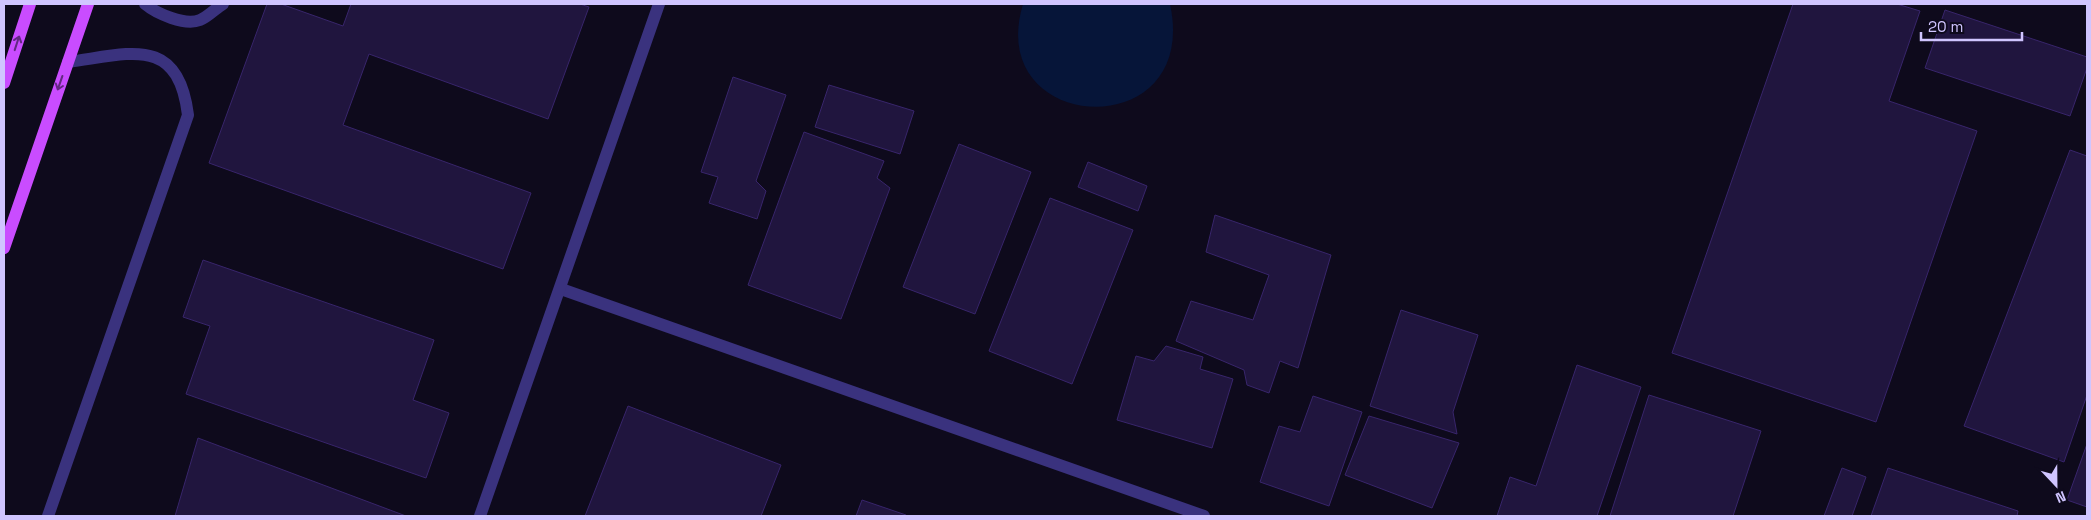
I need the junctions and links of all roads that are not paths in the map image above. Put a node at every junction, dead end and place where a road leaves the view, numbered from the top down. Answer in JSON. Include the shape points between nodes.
{"nodes":[{"id":1,"x":30,"y":4,"type":"edge"},
{"id":2,"x":88,"y":4,"type":"edge"},
{"id":3,"x":145,"y":4,"type":"edge"},
{"id":4,"x":223,"y":4,"type":"edge"},
{"id":5,"x":659,"y":4,"type":"edge"},
{"id":6,"x":68,"y":62,"type":"junction"},
{"id":7,"x":4,"y":83,"type":"edge"},
{"id":8,"x":4,"y":248,"type":"edge"},
{"id":9,"x":561,"y":289,"type":"junction"},
{"id":10,"x":48,"y":516,"type":"edge"},
{"id":11,"x":480,"y":516,"type":"edge"},
{"id":12,"x":1204,"y":516,"type":"edge"}],
"edges":[{"from":7,"to":1,"type":"main road","one_way":true},
{"from":2,"to":6,"type":"main road"},
{"from":3,"to":4,"type":"street","via":[[153,11],[178,20],[200,20]]},
{"from":5,"to":9,"type":"street"},
{"from":6,"to":8,"type":"main road","one_way":true},
{"from":6,"to":10,"type":"street","via":[[126,55],[162,59],[178,75],[185,92],[188,115]]},
{"from":9,"to":11,"type":"street"},
{"from":9,"to":12,"type":"street"}]}
